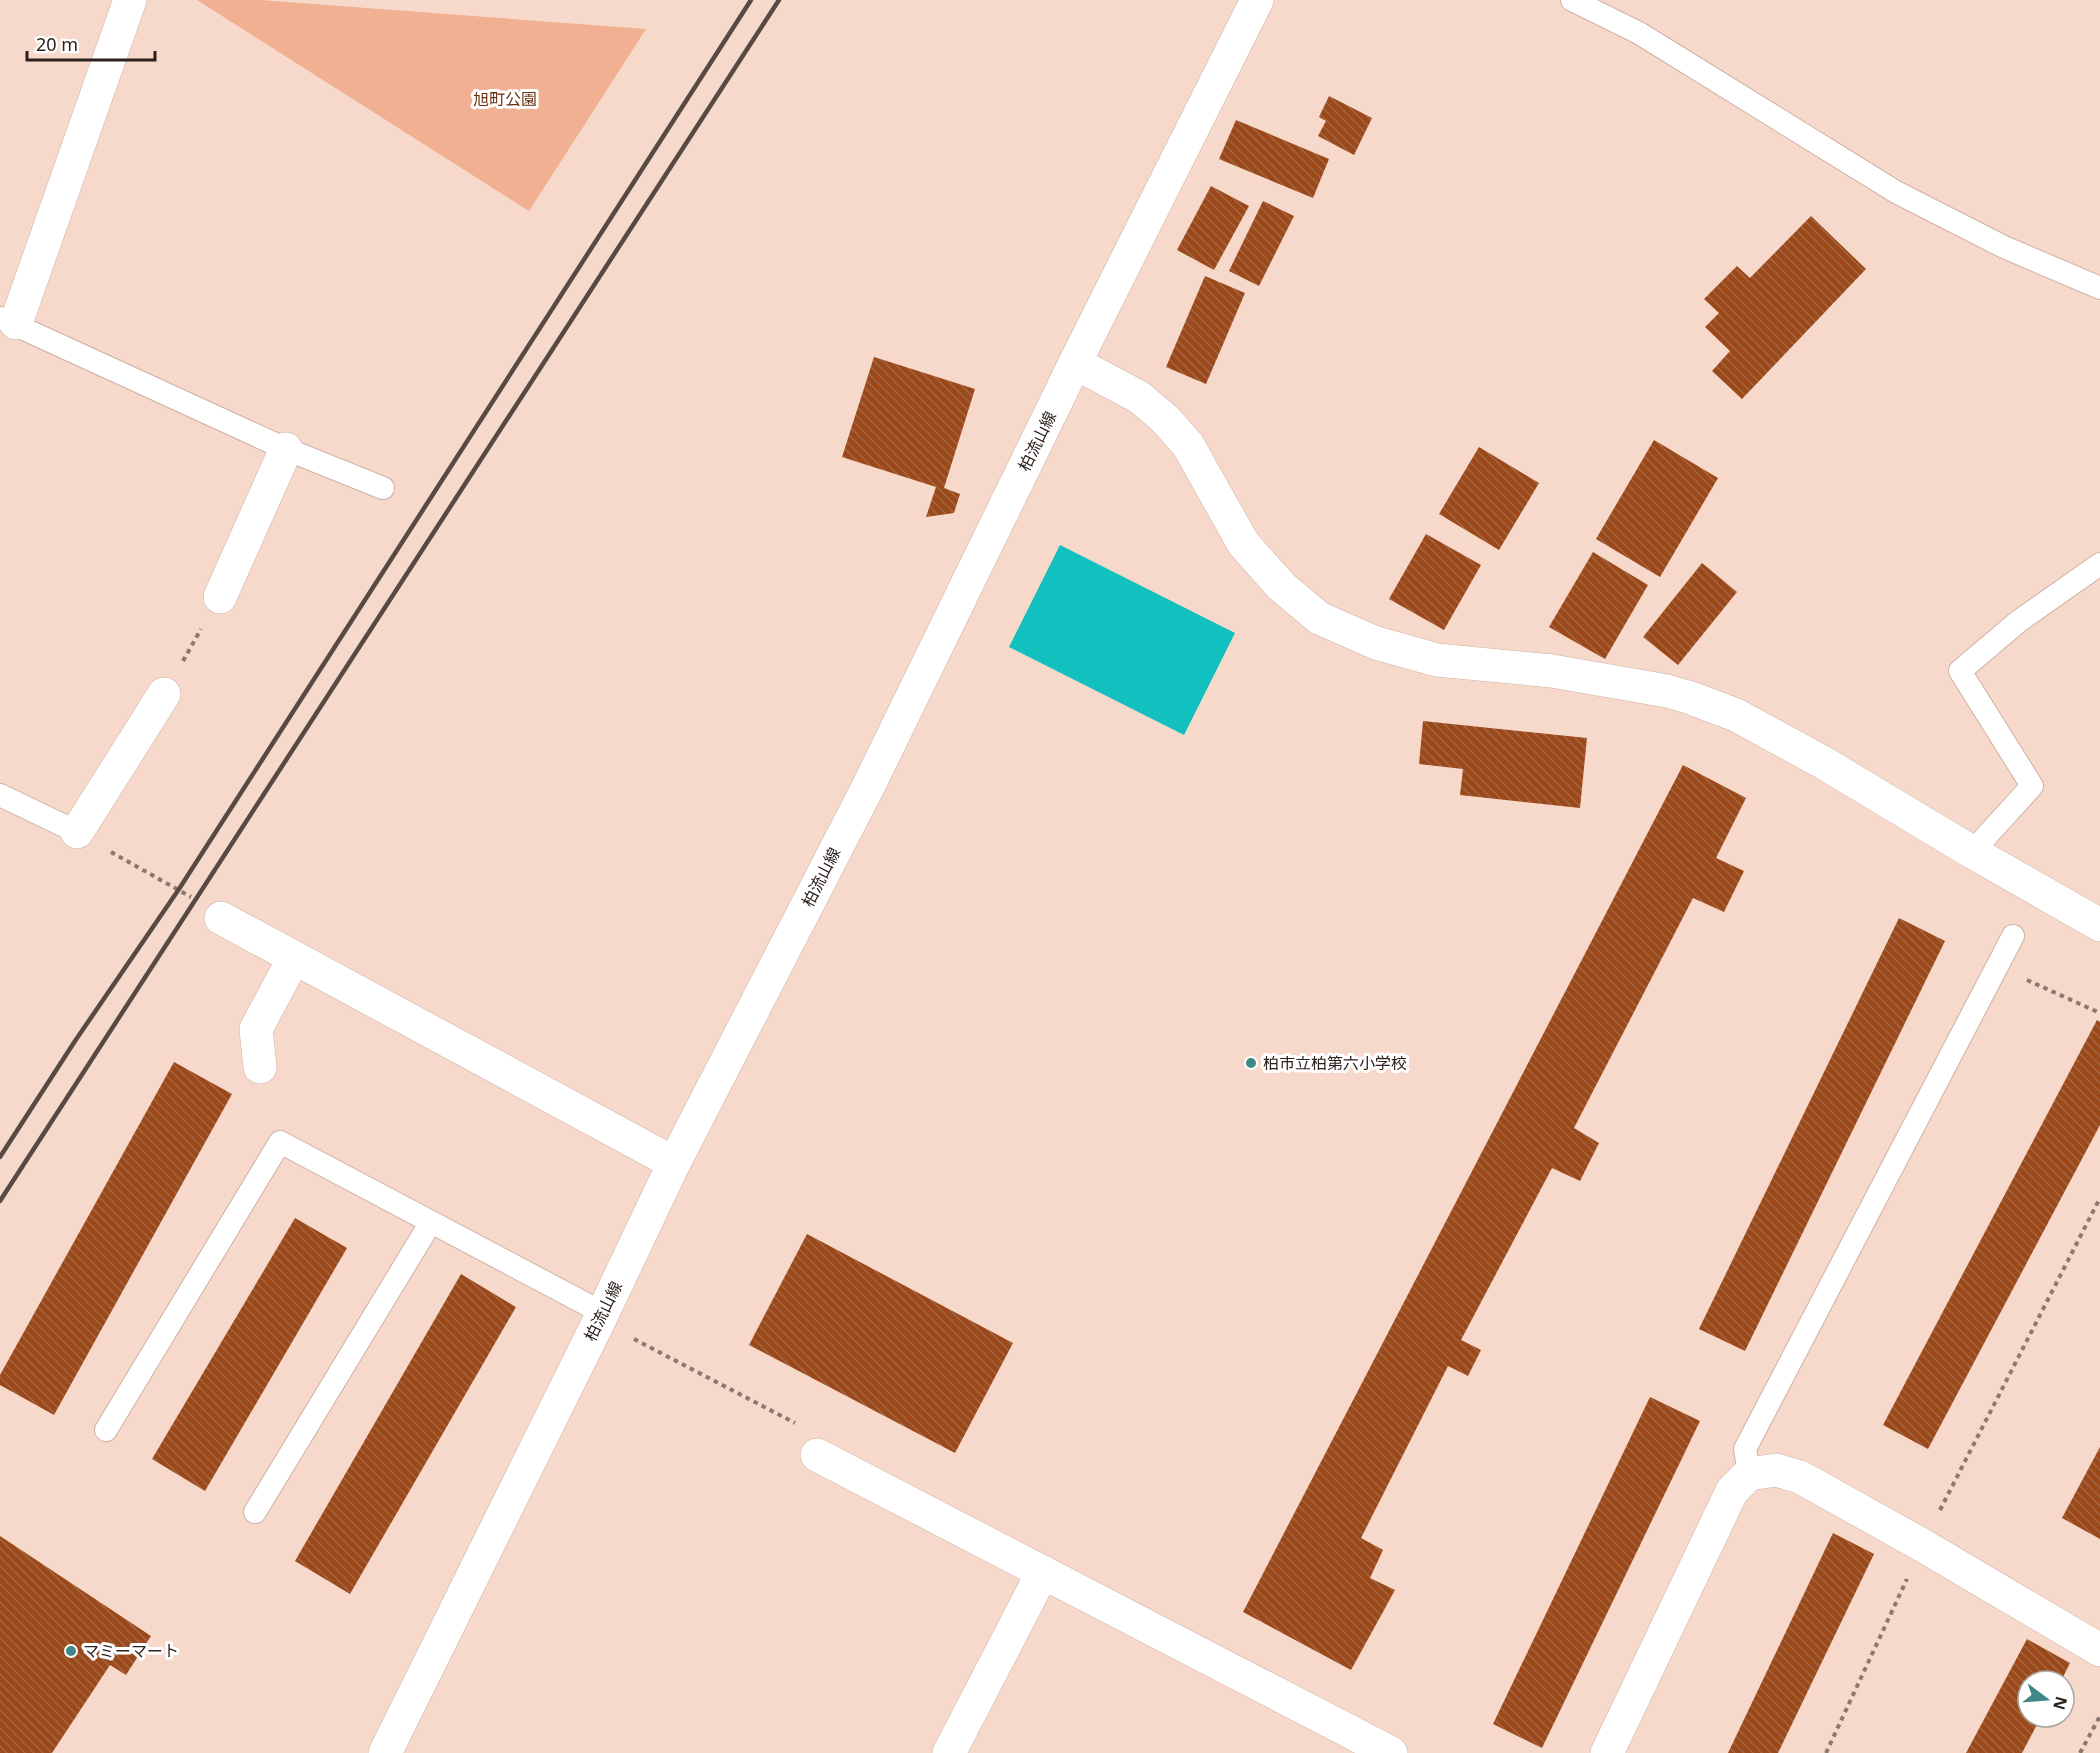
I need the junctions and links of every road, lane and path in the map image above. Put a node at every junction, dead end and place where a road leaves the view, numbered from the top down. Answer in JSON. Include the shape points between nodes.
{"nodes":[{"id":1,"x":130,"y":0,"type":"edge"},
{"id":2,"x":1257,"y":0,"type":"edge"},
{"id":3,"x":1572,"y":0,"type":"edge"},
{"id":4,"x":2100,"y":288,"type":"edge"},
{"id":5,"x":8,"y":320,"type":"edge"},
{"id":6,"x":1075,"y":363,"type":"junction"},
{"id":7,"x":286,"y":449,"type":"junction"},
{"id":8,"x":383,"y":488,"type":"dead end"},
{"id":9,"x":2100,"y":564,"type":"edge"},
{"id":10,"x":220,"y":597,"type":"joint"},
{"id":11,"x":164,"y":694,"type":"joint"},
{"id":12,"x":0,"y":795,"type":"edge"},
{"id":13,"x":77,"y":832,"type":"junction"},
{"id":14,"x":1972,"y":852,"type":"junction"},
{"id":15,"x":222,"y":918,"type":"joint"},
{"id":16,"x":2100,"y":925,"type":"edge"},
{"id":17,"x":2013,"y":936,"type":"dead end"},
{"id":18,"x":294,"y":958,"type":"junction"},
{"id":19,"x":1997,"y":967,"type":"junction"},
{"id":20,"x":2100,"y":1013,"type":"edge"},
{"id":21,"x":260,"y":1067,"type":"dead end"},
{"id":22,"x":674,"y":1163,"type":"junction"},
{"id":23,"x":2100,"y":1198,"type":"edge"},
{"id":24,"x":430,"y":1222,"type":"junction"},
{"id":25,"x":601,"y":1317,"type":"junction"},
{"id":26,"x":106,"y":1430,"type":"dead end"},
{"id":27,"x":817,"y":1455,"type":"joint"},
{"id":28,"x":1749,"y":1474,"type":"junction"},
{"id":29,"x":255,"y":1512,"type":"dead end"},
{"id":30,"x":1922,"y":1545,"type":"junction"},
{"id":31,"x":1043,"y":1572,"type":"junction"},
{"id":32,"x":2100,"y":1650,"type":"edge"},
{"id":33,"x":2100,"y":1716,"type":"edge"},
{"id":34,"x":385,"y":1753,"type":"edge"},
{"id":35,"x":949,"y":1753,"type":"edge"},
{"id":36,"x":1391,"y":1753,"type":"edge"},
{"id":37,"x":1606,"y":1753,"type":"edge"},
{"id":38,"x":1826,"y":1753,"type":"edge"},
{"id":39,"x":2080,"y":1753,"type":"edge"}],
"edges":[{"from":1,"to":5,"type":"street"},
{"from":2,"to":6,"type":"street","name":"柏流山線"},
{"from":3,"to":4,"type":"lane","via":[[1639,33],[1896,192],[2004,247]]},
{"from":5,"to":7,"type":"lane"},
{"from":6,"to":14,"type":"street","via":[[1139,397],[1165,419],[1188,445],[1243,543],[1281,586],[1319,618],[1376,644],[1437,660],[1552,671],[1691,698],[1736,715],[1786,741]]},
{"from":6,"to":22,"type":"street","name":"柏流山線","via":[[868,787]]},
{"from":7,"to":8,"type":"lane"},
{"from":7,"to":10,"type":"street"},
{"from":9,"to":14,"type":"lane","via":[[2019,621],[1960,671],[2032,786]]},
{"from":10,"to":11,"type":"path"},
{"from":11,"to":13,"type":"street"},
{"from":12,"to":13,"type":"lane"},
{"from":13,"to":15,"type":"path","via":[[179,889]]},
{"from":14,"to":16,"type":"street"},
{"from":15,"to":18,"type":"street"},
{"from":17,"to":19,"type":"lane"},
{"from":18,"to":21,"type":"street","via":[[256,1029]]},
{"from":18,"to":22,"type":"street"},
{"from":19,"to":20,"type":"path"},
{"from":19,"to":28,"type":"lane","via":[[1745,1449]]},
{"from":22,"to":25,"type":"street","name":"柏流山線"},
{"from":23,"to":30,"type":"path"},
{"from":24,"to":25,"type":"lane"},
{"from":24,"to":26,"type":"lane","via":[[280,1142]]},
{"from":24,"to":29,"type":"lane"},
{"from":25,"to":27,"type":"path","via":[[799,1426]]},
{"from":25,"to":34,"type":"street","name":"柏流山線"},
{"from":27,"to":31,"type":"street"},
{"from":28,"to":30,"type":"street","via":[[1776,1470],[1800,1477]]},
{"from":28,"to":37,"type":"street","via":[[1732,1491]]},
{"from":30,"to":32,"type":"street"},
{"from":30,"to":38,"type":"path"},
{"from":31,"to":35,"type":"street"},
{"from":31,"to":36,"type":"street"},
{"from":33,"to":39,"type":"path"}]}
